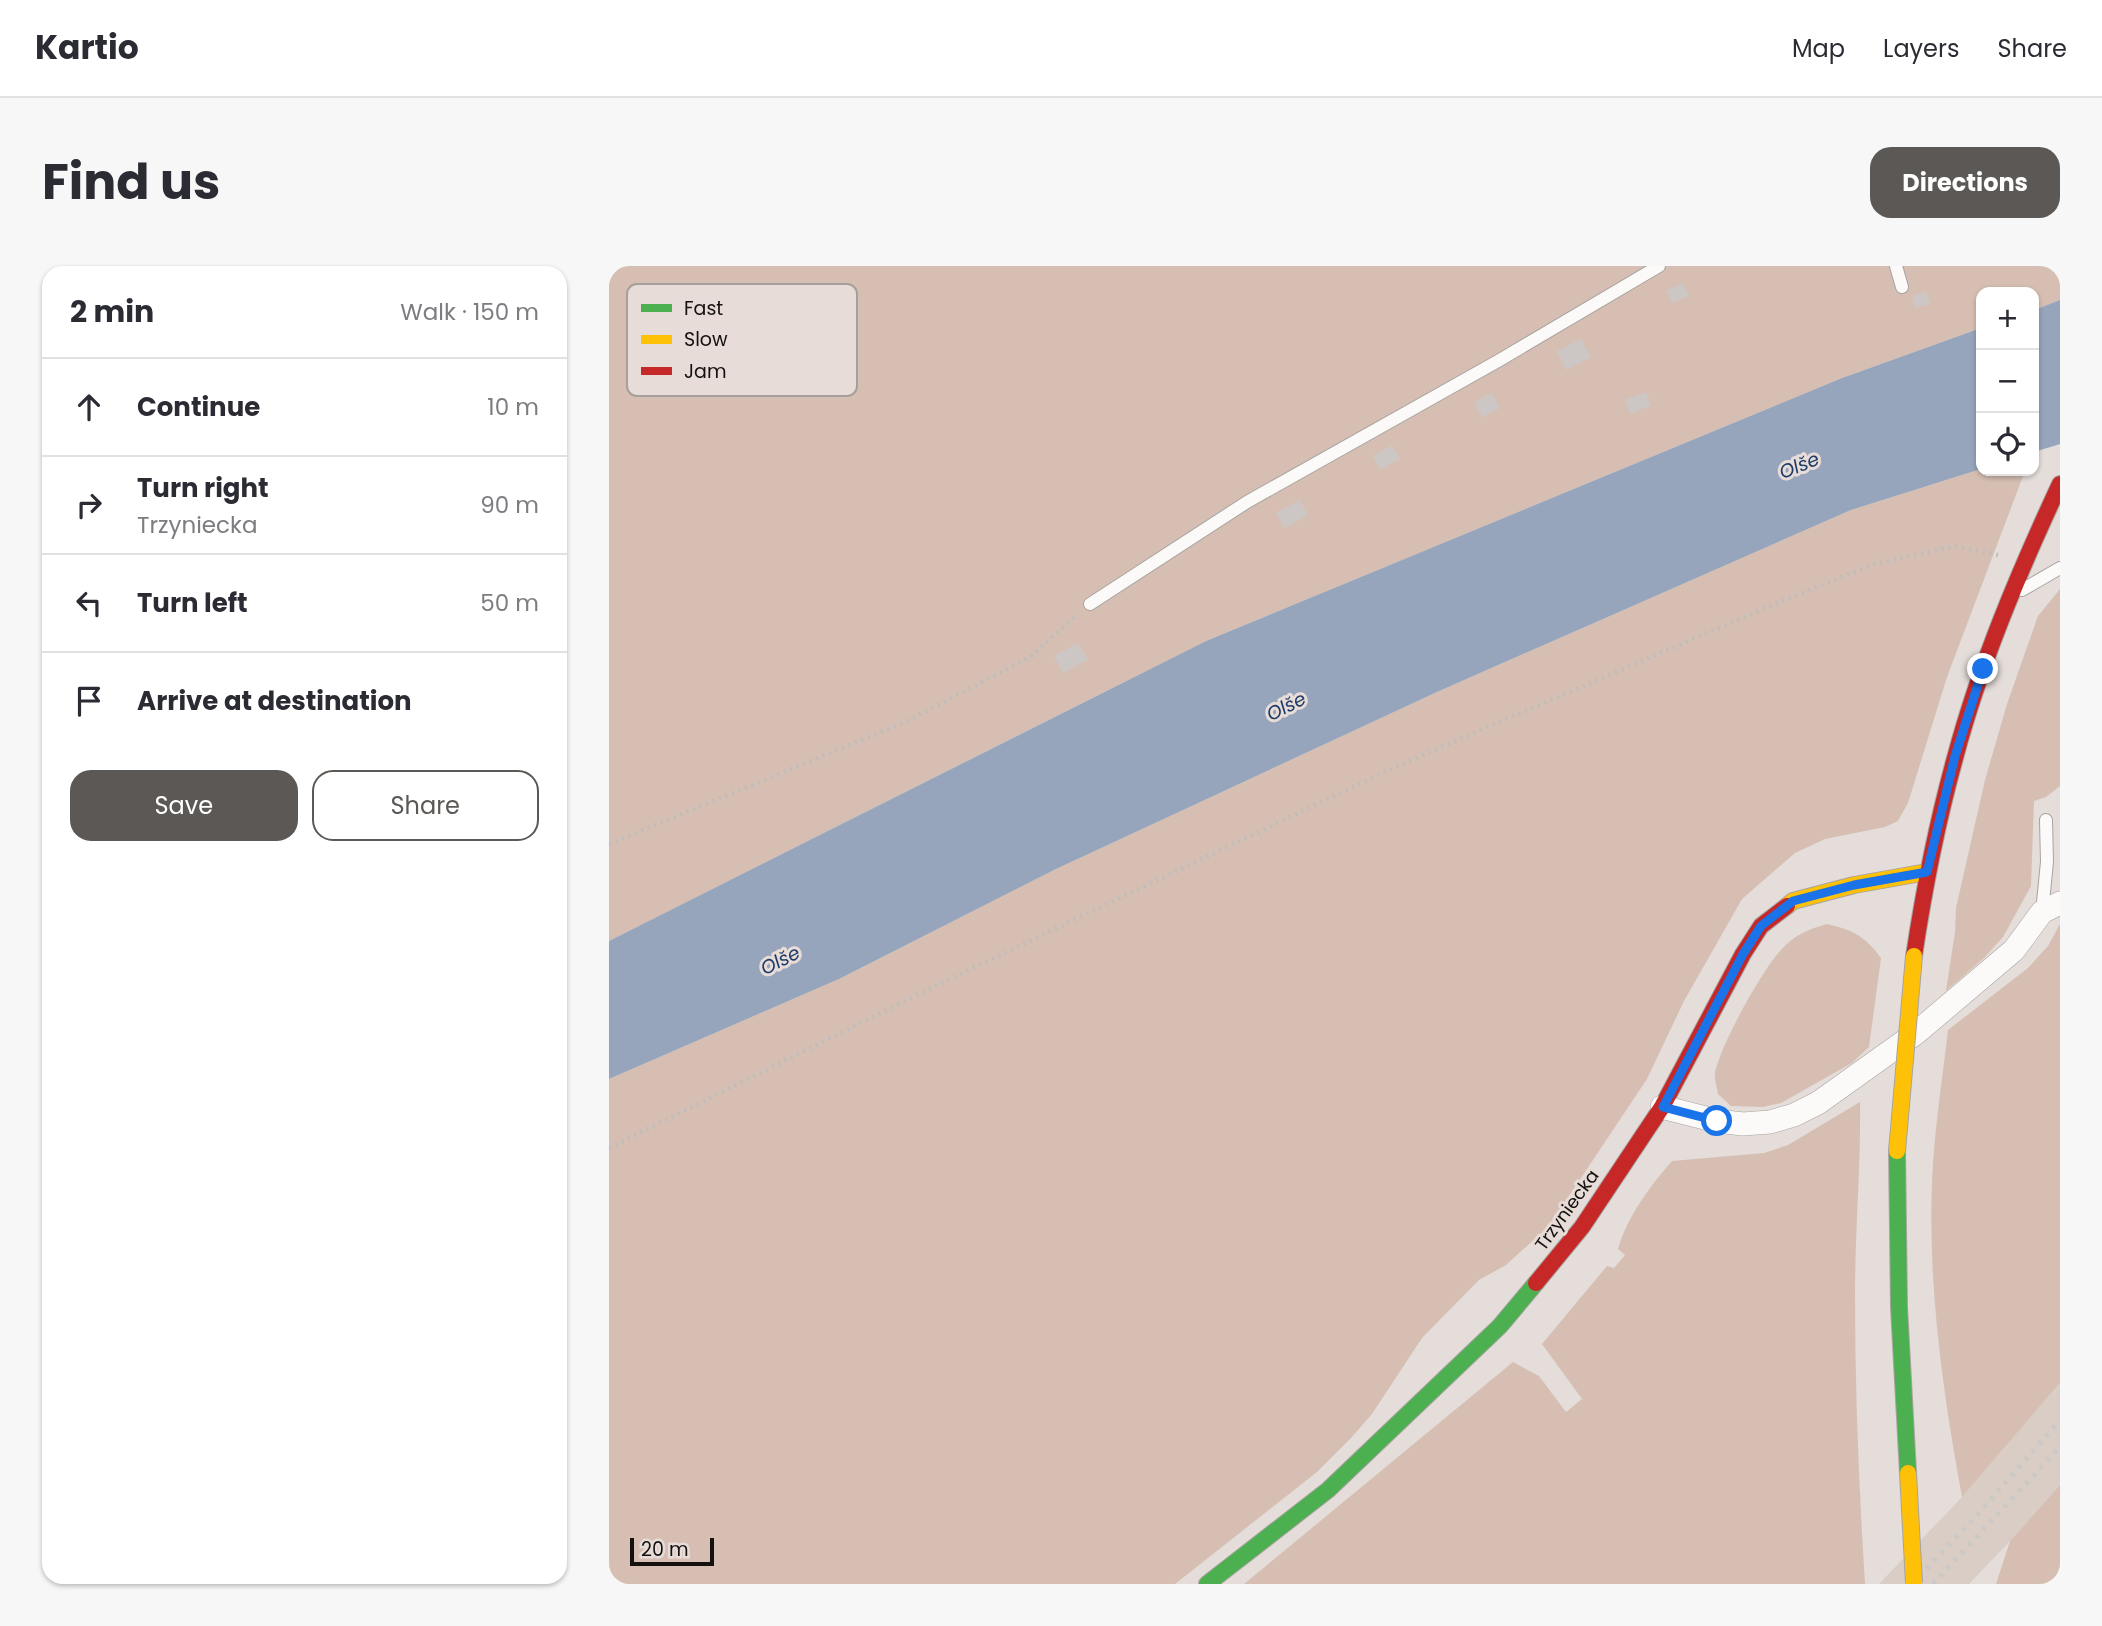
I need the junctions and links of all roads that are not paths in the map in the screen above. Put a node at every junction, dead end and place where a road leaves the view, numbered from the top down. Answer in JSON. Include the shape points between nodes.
{"nodes":[{"id":1,"x":1659,"y":266,"type":"edge"},
{"id":2,"x":1896,"y":266,"type":"edge"},
{"id":3,"x":1902,"y":287,"type":"dead end"},
{"id":4,"x":2060,"y":484,"type":"edge"},
{"id":5,"x":2060,"y":568,"type":"edge"},
{"id":6,"x":2013,"y":596,"type":"junction"},
{"id":7,"x":1090,"y":604,"type":"road end"},
{"id":8,"x":2046,"y":820,"type":"dead end"},
{"id":9,"x":1927,"y":872,"type":"junction"},
{"id":10,"x":2051,"y":907,"type":"edge"},
{"id":11,"x":1663,"y":1107,"type":"junction"},
{"id":12,"x":1207,"y":1584,"type":"edge"},
{"id":13,"x":1914,"y":1584,"type":"edge"}],
"edges":[{"from":1,"to":7,"type":"lane","via":[[1247,502]]},
{"from":2,"to":3,"type":"lane"},
{"from":4,"to":6,"type":"main road"},
{"from":5,"to":6,"type":"lane"},
{"from":6,"to":9,"type":"main road","via":[[1955,756]]},
{"from":8,"to":10,"type":"lane"},
{"from":9,"to":11,"type":"main road","name":"Trzyniecka","via":[[1793,901],[1761,926]]},
{"from":9,"to":13,"type":"main road","bridge":true,"via":[[1914,956],[1897,1151],[1899,1307]]},
{"from":10,"to":11,"type":"street","via":[[2014,950],[1916,1033],[1818,1103],[1770,1122],[1743,1124]]},
{"from":11,"to":12,"type":"main road","name":"Trzyniecka","via":[[1582,1227],[1500,1326],[1328,1490]]}]}
